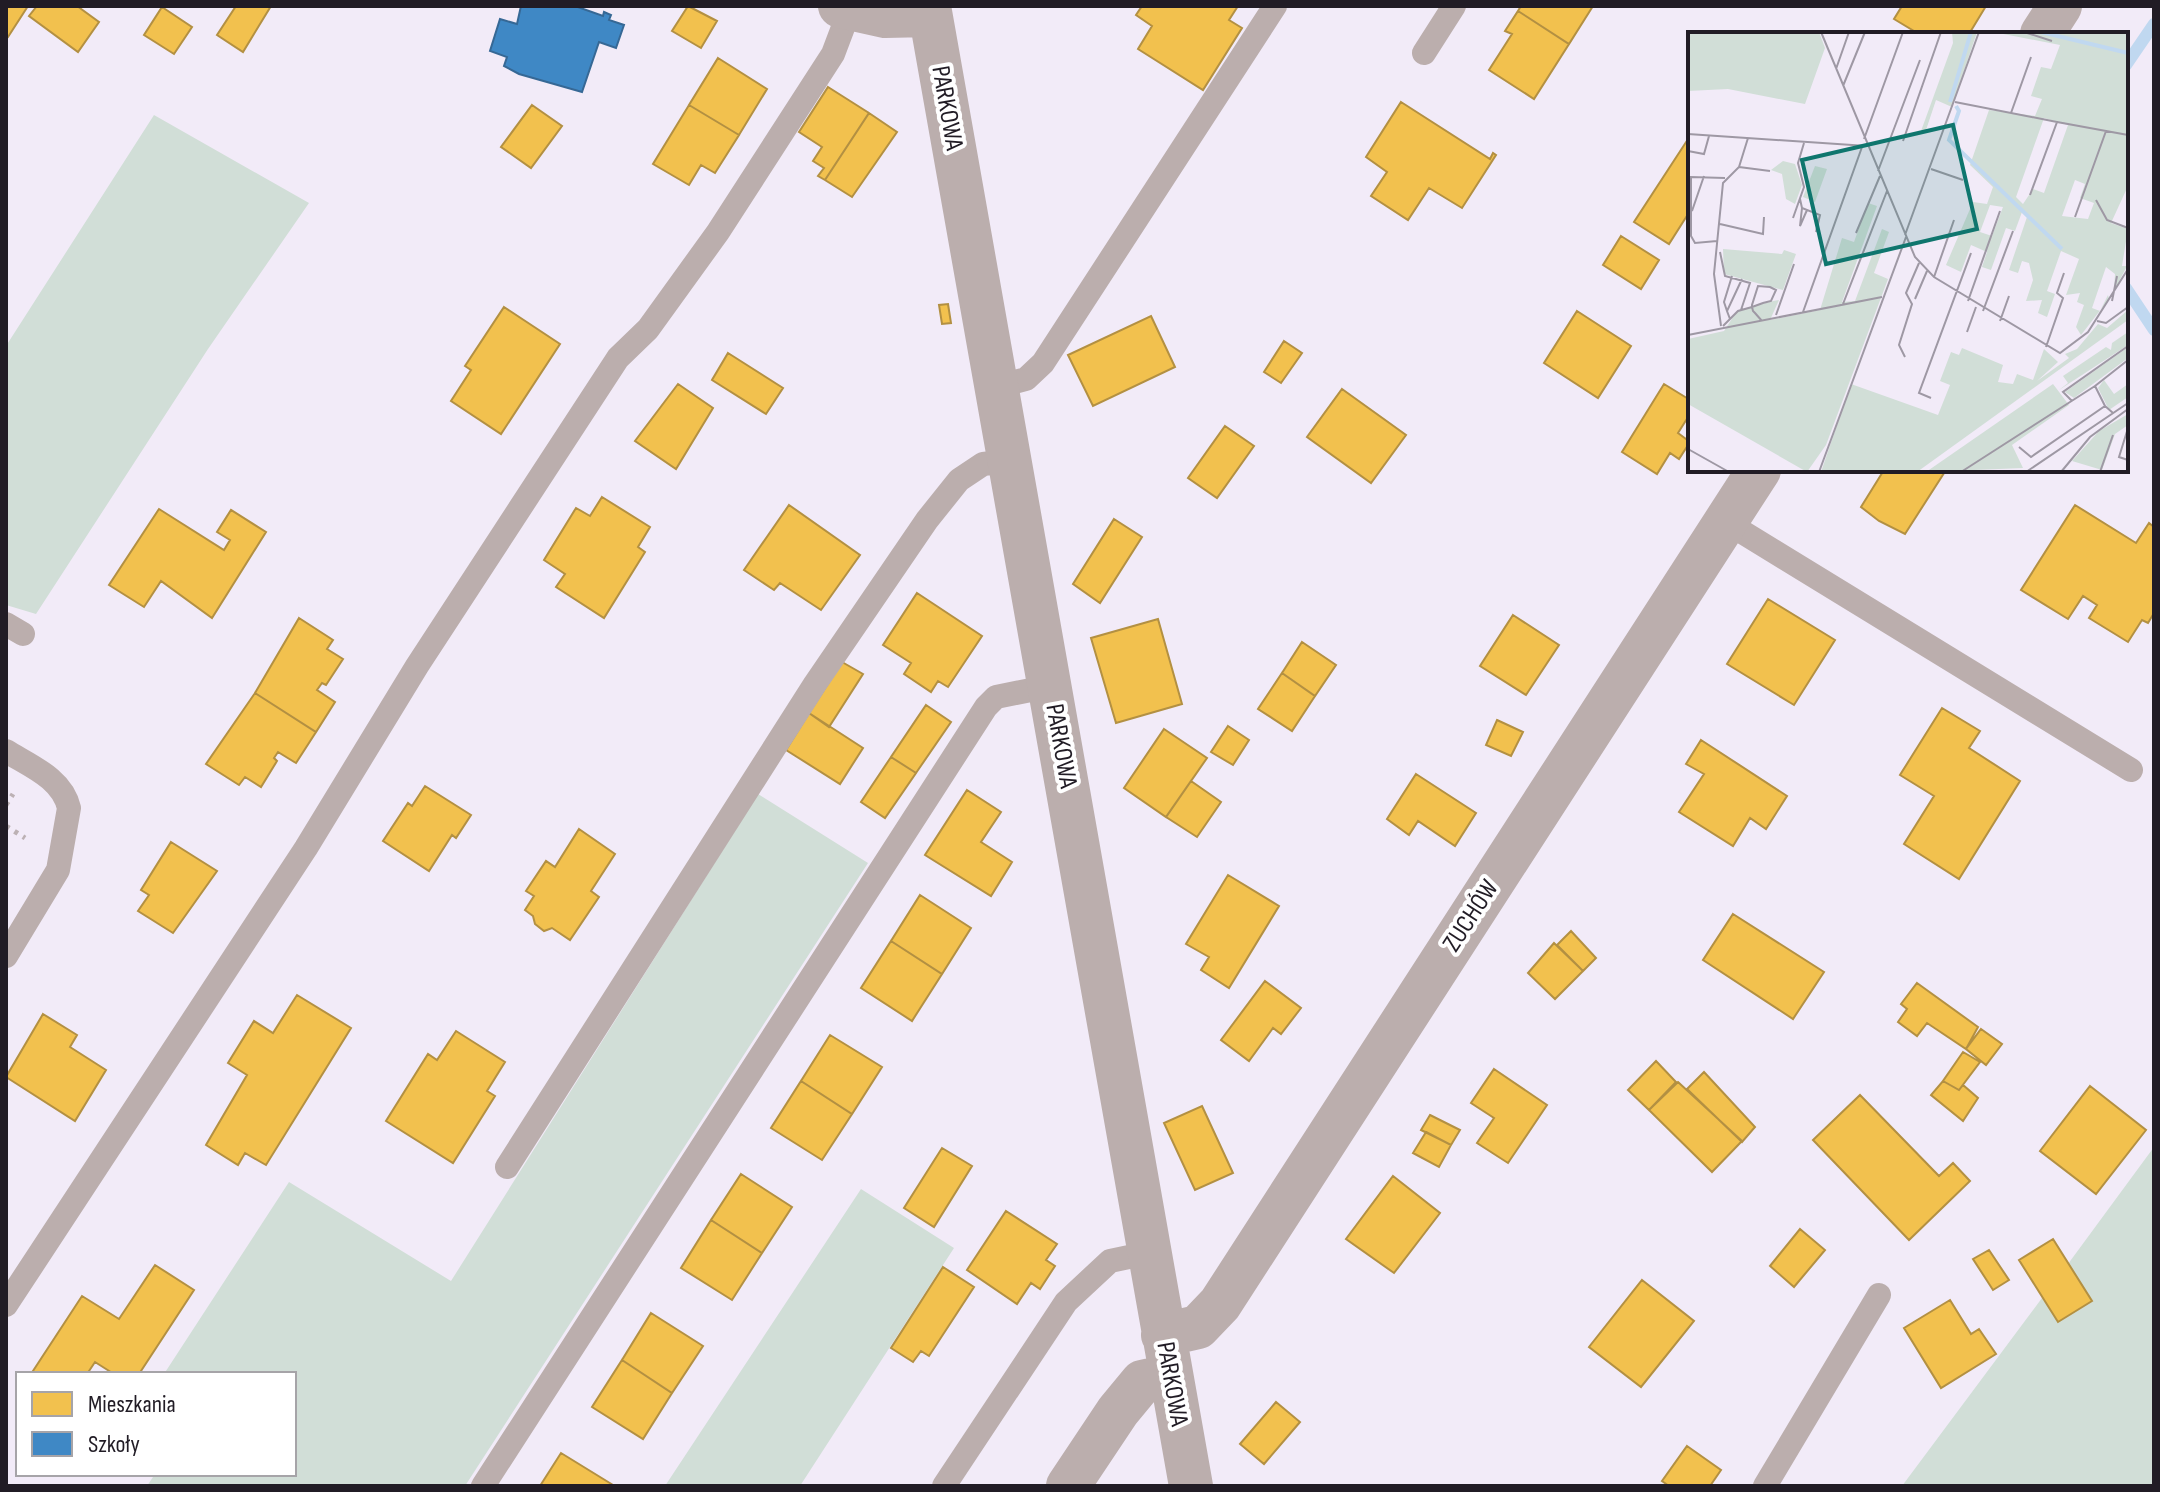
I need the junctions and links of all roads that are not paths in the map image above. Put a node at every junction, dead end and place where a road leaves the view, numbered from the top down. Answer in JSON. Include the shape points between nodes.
{"nodes":[{"id":1,"x":1275,"y":6,"type":"edge"},
{"id":2,"x":1454,"y":6,"type":"edge"},
{"id":3,"x":2060,"y":6,"type":"edge"},
{"id":4,"x":845,"y":7,"type":"edge"},
{"id":5,"x":930,"y":10,"type":"edge"},
{"id":6,"x":2043,"y":32,"type":"edge"},
{"id":7,"x":1424,"y":53,"type":"dead end"},
{"id":8,"x":995,"y":387,"type":"junction"},
{"id":9,"x":1009,"y":461,"type":"junction"},
{"id":10,"x":1758,"y":472,"type":"edge"},
{"id":11,"x":1726,"y":522,"type":"junction"},
{"id":12,"x":1051,"y":686,"type":"junction"},
{"id":13,"x":6,"y":751,"type":"edge"},
{"id":14,"x":2131,"y":770,"type":"dead end"},
{"id":15,"x":6,"y":956,"type":"edge"},
{"id":16,"x":507,"y":1167,"type":"dead end"},
{"id":17,"x":1148,"y":1253,"type":"junction"},
{"id":18,"x":1879,"y":1295,"type":"dead end"},
{"id":19,"x":6,"y":1305,"type":"edge"},
{"id":20,"x":1166,"y":1355,"type":"junction"},
{"id":21,"x":483,"y":1486,"type":"edge"},
{"id":22,"x":944,"y":1486,"type":"edge"},
{"id":23,"x":1068,"y":1486,"type":"edge"},
{"id":24,"x":1191,"y":1486,"type":"edge"},
{"id":25,"x":1765,"y":1486,"type":"edge"}],
"edges":[{"from":1,"to":8,"type":"lane","via":[[1043,363],[1026,379]]},
{"from":2,"to":7,"type":"lane"},
{"from":3,"to":6,"type":"street"},
{"from":4,"to":5,"type":"street","via":[[908,17]]},
{"from":4,"to":19,"type":"lane","via":[[833,54],[776,143],[648,329],[618,358]]},
{"from":5,"to":8,"type":"street","name":"PARKOWA"},
{"from":8,"to":9,"type":"street","name":"PARKOWA"},
{"from":9,"to":12,"type":"street","name":"PARKOWA"},
{"from":9,"to":16,"type":"lane","via":[[983,464],[959,480],[927,520],[815,684]]},
{"from":10,"to":11,"type":"street","name":"ZUCHÓW"},
{"from":11,"to":14,"type":"lane"},
{"from":11,"to":20,"type":"street","name":"ZUCHÓW","via":[[1220,1304]]},
{"from":12,"to":17,"type":"street","name":"PARKOWA"},
{"from":12,"to":21,"type":"lane","via":[[996,697],[986,707]]},
{"from":13,"to":15,"type":"lane","via":[[54,781],[69,808],[58,870]]},
{"from":17,"to":20,"type":"street","name":"PARKOWA"},
{"from":17,"to":22,"type":"lane","via":[[1110,1261],[1066,1302]]},
{"from":18,"to":25,"type":"lane"},
{"from":20,"to":23,"type":"street","name":"ZUCHÓW","via":[[1118,1411]]},
{"from":20,"to":24,"type":"street","name":"PARKOWA"}]}
